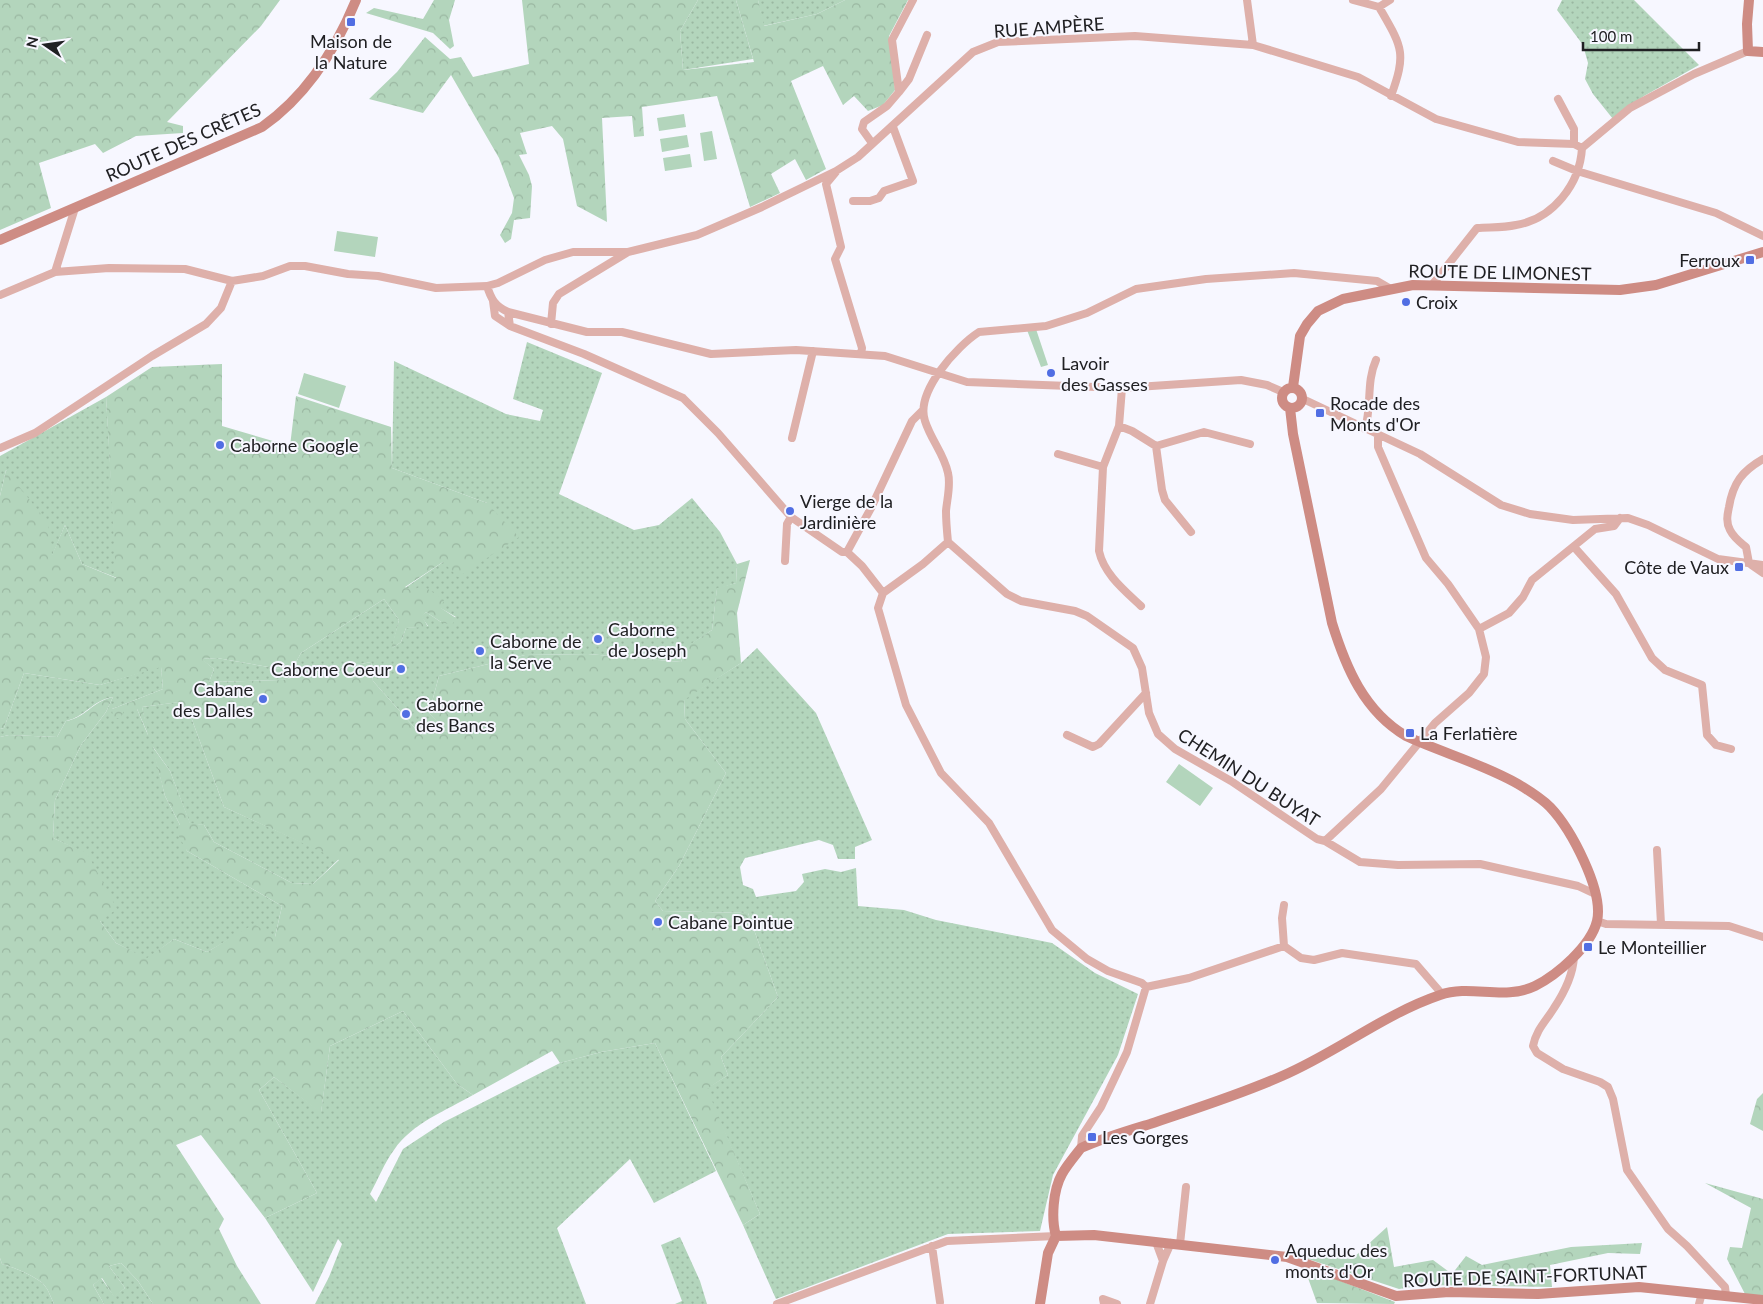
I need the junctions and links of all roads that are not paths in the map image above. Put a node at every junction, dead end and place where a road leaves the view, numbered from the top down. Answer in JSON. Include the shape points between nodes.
{"nodes":[{"id":1,"x":356,"y":0,"type":"edge"},
{"id":2,"x":912,"y":0,"type":"edge"},
{"id":3,"x":1247,"y":0,"type":"edge"},
{"id":4,"x":1353,"y":0,"type":"edge"},
{"id":5,"x":1390,"y":0,"type":"edge"},
{"id":6,"x":1750,"y":0,"type":"edge"},
{"id":7,"x":1379,"y":7,"type":"junction"},
{"id":8,"x":927,"y":35,"type":"dead end"},
{"id":9,"x":1253,"y":45,"type":"junction"},
{"id":10,"x":1748,"y":51,"type":"junction"},
{"id":11,"x":1763,"y":52,"type":"edge"},
{"id":12,"x":899,"y":92,"type":"junction"},
{"id":13,"x":1391,"y":96,"type":"junction"},
{"id":14,"x":1558,"y":99,"type":"dead end"},
{"id":15,"x":893,"y":127,"type":"junction"},
{"id":16,"x":872,"y":143,"type":"junction"},
{"id":17,"x":1574,"y":144,"type":"junction"},
{"id":18,"x":1582,"y":148,"type":"junction"},
{"id":19,"x":1553,"y":160,"type":"dead end"},
{"id":20,"x":836,"y":171,"type":"junction"},
{"id":21,"x":1578,"y":171,"type":"junction"},
{"id":22,"x":853,"y":201,"type":"dead end"},
{"id":23,"x":75,"y":208,"type":"junction"},
{"id":24,"x":1763,"y":236,"type":"edge"},
{"id":25,"x":0,"y":240,"type":"edge"},
{"id":26,"x":628,"y":252,"type":"junction"},
{"id":27,"x":1763,"y":252,"type":"edge"},
{"id":28,"x":55,"y":272,"type":"junction"},
{"id":29,"x":232,"y":281,"type":"junction"},
{"id":30,"x":1432,"y":285,"type":"junction"},
{"id":31,"x":487,"y":286,"type":"junction"},
{"id":32,"x":1389,"y":288,"type":"junction"},
{"id":33,"x":0,"y":295,"type":"edge"},
{"id":34,"x":493,"y":301,"type":"junction"},
{"id":35,"x":508,"y":312,"type":"junction"},
{"id":36,"x":551,"y":324,"type":"junction"},
{"id":37,"x":510,"y":326,"type":"junction"},
{"id":38,"x":813,"y":351,"type":"junction"},
{"id":39,"x":861,"y":354,"type":"junction"},
{"id":40,"x":1376,"y":360,"type":"dead end"},
{"id":41,"x":938,"y":373,"type":"junction"},
{"id":42,"x":1293,"y":387,"type":"junction"},
{"id":43,"x":1122,"y":388,"type":"junction"},
{"id":44,"x":1283,"y":392,"type":"junction"},
{"id":45,"x":1303,"y":400,"type":"junction"},
{"id":46,"x":1290,"y":408,"type":"junction"},
{"id":47,"x":923,"y":410,"type":"junction"},
{"id":48,"x":1119,"y":426,"type":"junction"},
{"id":49,"x":1365,"y":428,"type":"junction"},
{"id":50,"x":1378,"y":435,"type":"junction"},
{"id":51,"x":792,"y":438,"type":"dead end"},
{"id":52,"x":1250,"y":444,"type":"dead end"},
{"id":53,"x":1156,"y":446,"type":"junction"},
{"id":54,"x":0,"y":448,"type":"edge"},
{"id":55,"x":1058,"y":454,"type":"dead end"},
{"id":56,"x":1763,"y":459,"type":"edge"},
{"id":57,"x":1103,"y":467,"type":"junction"},
{"id":58,"x":791,"y":517,"type":"junction"},
{"id":59,"x":1620,"y":518,"type":"junction"},
{"id":60,"x":1191,"y":532,"type":"dead end"},
{"id":61,"x":948,"y":542,"type":"junction"},
{"id":62,"x":1575,"y":548,"type":"junction"},
{"id":63,"x":847,"y":552,"type":"junction"},
{"id":64,"x":785,"y":561,"type":"dead end"},
{"id":65,"x":1749,"y":562,"type":"junction"},
{"id":66,"x":1763,"y":565,"type":"edge"},
{"id":67,"x":1763,"y":573,"type":"edge"},
{"id":68,"x":883,"y":593,"type":"junction"},
{"id":69,"x":1141,"y":606,"type":"dead end"},
{"id":70,"x":1479,"y":629,"type":"junction"},
{"id":71,"x":1146,"y":693,"type":"junction"},
{"id":72,"x":1067,"y":735,"type":"dead end"},
{"id":73,"x":1420,"y":743,"type":"junction"},
{"id":74,"x":1731,"y":749,"type":"dead end"},
{"id":75,"x":1325,"y":841,"type":"junction"},
{"id":76,"x":1657,"y":850,"type":"dead end"},
{"id":77,"x":1595,"y":894,"type":"junction"},
{"id":78,"x":1284,"y":905,"type":"dead end"},
{"id":79,"x":1597,"y":921,"type":"junction"},
{"id":80,"x":1661,"y":924,"type":"junction"},
{"id":81,"x":1763,"y":937,"type":"edge"},
{"id":82,"x":1284,"y":946,"type":"junction"},
{"id":83,"x":1574,"y":957,"type":"junction"},
{"id":84,"x":1146,"y":987,"type":"junction"},
{"id":85,"x":1442,"y":994,"type":"junction"},
{"id":86,"x":1080,"y":1148,"type":"junction"},
{"id":87,"x":1186,"y":1187,"type":"dead end"},
{"id":88,"x":1056,"y":1236,"type":"junction"},
{"id":89,"x":1156,"y":1242,"type":"junction"},
{"id":90,"x":1175,"y":1244,"type":"junction"},
{"id":91,"x":932,"y":1246,"type":"junction"},
{"id":92,"x":1163,"y":1261,"type":"junction"},
{"id":93,"x":1702,"y":1293,"type":"junction"},
{"id":94,"x":1726,"y":1295,"type":"junction"},
{"id":95,"x":1763,"y":1300,"type":"edge"},
{"id":96,"x":940,"y":1302,"type":"dead end"},
{"id":97,"x":777,"y":1304,"type":"edge"},
{"id":98,"x":1040,"y":1304,"type":"edge"},
{"id":99,"x":1104,"y":1304,"type":"edge"},
{"id":100,"x":1117,"y":1304,"type":"edge"},
{"id":101,"x":1150,"y":1304,"type":"edge"},
{"id":102,"x":1700,"y":1304,"type":"edge"}],
"edges":[{"from":1,"to":23,"type":"street","name":"ROUTE DES CRÊTES","via":[[332,49],[297,97],[280,114],[253,131]]},
{"from":2,"to":12,"type":"street","via":[[892,40]]},
{"from":3,"to":9,"type":"street"},
{"from":4,"to":7,"type":"street"},
{"from":5,"to":7,"type":"street"},
{"from":6,"to":10,"type":"street"},
{"from":7,"to":13,"type":"street","via":[[1401,51],[1401,68]]},
{"from":8,"to":12,"type":"street","via":[[909,79]]},
{"from":9,"to":13,"type":"street","name":"RUE AMPÈRE","via":[[1358,77]]},
{"from":9,"to":15,"type":"street","name":"RUE AMPÈRE","via":[[1135,36],[998,42],[973,52]]},
{"from":10,"to":11,"type":"street"},
{"from":10,"to":18,"type":"street","via":[[1694,74],[1630,108]]},
{"from":12,"to":16,"type":"street","via":[[887,106],[864,122],[862,129]]},
{"from":13,"to":17,"type":"street","name":"RUE AMPÈRE","via":[[1436,119],[1518,142]]},
{"from":14,"to":17,"type":"street","via":[[1574,129]]},
{"from":15,"to":16,"type":"street","name":"RUE AMPÈRE"},
{"from":15,"to":22,"type":"street","via":[[913,181],[884,191],[879,198]]},
{"from":16,"to":20,"type":"street","name":"RUE AMPÈRE"},
{"from":17,"to":18,"type":"street"},
{"from":18,"to":21,"type":"street"},
{"from":19,"to":21,"type":"street"},
{"from":20,"to":26,"type":"street","name":"RUE AMPÈRE","via":[[697,234]]},
{"from":20,"to":39,"type":"street","via":[[826,184],[841,247],[835,260],[862,348]]},
{"from":21,"to":24,"type":"street","via":[[1716,213]]},
{"from":21,"to":30,"type":"street","via":[[1569,190],[1546,214],[1517,225],[1477,228]]},
{"from":23,"to":25,"type":"street","name":"ROUTE DES CRÊTES"},
{"from":23,"to":28,"type":"street"},
{"from":26,"to":31,"type":"street","name":"RUE AMPÈRE","via":[[573,252],[544,260]]},
{"from":26,"to":36,"type":"street","via":[[559,294],[553,303]]},
{"from":27,"to":30,"type":"street","name":"ROUTE DE LIMONEST","via":[[1665,283],[1620,290]]},
{"from":28,"to":29,"type":"street","via":[[185,269]]},
{"from":28,"to":33,"type":"street"},
{"from":29,"to":31,"type":"street","name":"RUE AMPÈRE","via":[[263,276],[290,266],[305,266],[436,288]]},
{"from":29,"to":54,"type":"street","via":[[220,308],[206,324],[35,433]]},
{"from":30,"to":32,"type":"street","name":"ROUTE DE LIMONEST"},
{"from":31,"to":34,"type":"street"},
{"from":32,"to":41,"type":"street","via":[[1377,281],[1294,273],[1206,278],[1136,290],[1087,313],[1046,326],[979,332]]},
{"from":32,"to":42,"type":"street","name":"ROUTE DE LIMONEST","via":[[1343,299],[1318,311],[1300,336]]},
{"from":34,"to":35,"type":"street","via":[[498,308]]},
{"from":34,"to":37,"type":"street","via":[[495,316]]},
{"from":35,"to":36,"type":"street"},
{"from":35,"to":37,"type":"street"},
{"from":36,"to":38,"type":"street","via":[[588,332],[622,332],[711,354]]},
{"from":37,"to":58,"type":"street","via":[[584,354],[683,398]]},
{"from":38,"to":39,"type":"street"},
{"from":38,"to":51,"type":"street"},
{"from":39,"to":41,"type":"street","via":[[902,360]]},
{"from":40,"to":49,"type":"street","via":[[1370,374],[1369,416]]},
{"from":41,"to":43,"type":"street","via":[[967,382]]},
{"from":41,"to":47,"type":"street","via":[[929,386]]},
{"from":42,"to":44,"type":"street"},
{"from":42,"to":45,"type":"street","via":[[1302,393]]},
{"from":43,"to":44,"type":"street","via":[[1241,380],[1268,385]]},
{"from":43,"to":48,"type":"street"},
{"from":44,"to":46,"type":"street","via":[[1283,402]]},
{"from":45,"to":46,"type":"street","via":[[1297,407]]},
{"from":45,"to":49,"type":"street"},
{"from":46,"to":73,"type":"street","via":[[1317,558],[1339,646],[1374,712],[1392,728]]},
{"from":47,"to":61,"type":"street","via":[[924,421],[949,475]]},
{"from":47,"to":63,"type":"street","via":[[912,421]]},
{"from":48,"to":53,"type":"street"},
{"from":48,"to":57,"type":"street"},
{"from":49,"to":50,"type":"street"},
{"from":50,"to":59,"type":"street","via":[[1420,454],[1488,499],[1508,508],[1573,520]]},
{"from":50,"to":70,"type":"street","via":[[1378,447],[1426,558]]},
{"from":52,"to":53,"type":"street","via":[[1204,432]]},
{"from":53,"to":60,"type":"street","via":[[1166,500]]},
{"from":55,"to":57,"type":"street"},
{"from":56,"to":65,"type":"street","via":[[1747,468],[1738,478],[1731,490],[1727,519],[1736,539],[1746,547]]},
{"from":57,"to":69,"type":"street","via":[[1101,560],[1116,583]]},
{"from":58,"to":63,"type":"street","via":[[842,552]]},
{"from":58,"to":64,"type":"street","via":[[787,524]]},
{"from":59,"to":62,"type":"street","via":[[1614,526],[1595,529]]},
{"from":59,"to":65,"type":"street","via":[[1648,525],[1718,559]]},
{"from":61,"to":68,"type":"street"},
{"from":61,"to":71,"type":"street","name":"CHEMIN DU BUYAT","via":[[1007,594],[1021,601],[1087,616],[1133,648],[1142,668]]},
{"from":62,"to":70,"type":"street","via":[[1532,580],[1509,613]]},
{"from":62,"to":74,"type":"street","via":[[1616,594],[1652,658],[1665,670],[1702,685],[1707,735],[1716,745]]},
{"from":63,"to":68,"type":"street"},
{"from":65,"to":66,"type":"street"},
{"from":65,"to":67,"type":"street"},
{"from":68,"to":84,"type":"street","via":[[878,608],[906,705],[941,773],[989,823],[1052,930],[1087,959]]},
{"from":70,"to":73,"type":"street","via":[[1486,658],[1484,674],[1469,693],[1434,723]]},
{"from":71,"to":72,"type":"street","via":[[1093,748]]},
{"from":71,"to":75,"type":"street","name":"CHEMIN DU BUYAT","via":[[1149,713],[1158,734],[1175,749]]},
{"from":73,"to":75,"type":"street","via":[[1381,789]]},
{"from":73,"to":77,"type":"street","via":[[1518,784],[1549,806],[1568,830]]},
{"from":75,"to":77,"type":"street","name":"CHEMIN DU BUYAT","via":[[1360,862],[1480,864],[1578,886]]},
{"from":76,"to":80,"type":"street"},
{"from":77,"to":79,"type":"street"},
{"from":78,"to":82,"type":"street"},
{"from":79,"to":80,"type":"street","via":[[1606,924]]},
{"from":79,"to":83,"type":"street"},
{"from":80,"to":81,"type":"street","via":[[1728,926]]},
{"from":82,"to":84,"type":"street","via":[[1189,978]]},
{"from":82,"to":85,"type":"street","via":[[1301,958],[1314,960],[1342,953],[1416,964]]},
{"from":83,"to":85,"type":"street","via":[[1544,981],[1522,991],[1511,994]]},
{"from":83,"to":94,"type":"street","via":[[1573,971],[1555,1007],[1535,1034],[1532,1046],[1537,1053],[1563,1069],[1608,1087],[1627,1170],[1668,1229],[1725,1287]]},
{"from":84,"to":86,"type":"street","via":[[1127,1052],[1101,1107],[1082,1136]]},
{"from":85,"to":86,"type":"street","via":[[1282,1076]]},
{"from":86,"to":88,"type":"street","via":[[1059,1181],[1052,1223]]},
{"from":87,"to":90,"type":"street"},
{"from":88,"to":89,"type":"street","name":"ROUTE DE SAINT-FORTUNAT","via":[[1094,1235]]},
{"from":88,"to":91,"type":"street","via":[[959,1239]]},
{"from":88,"to":98,"type":"street","via":[[1048,1252]]},
{"from":89,"to":90,"type":"street","name":"ROUTE DE SAINT-FORTUNAT"},
{"from":89,"to":92,"type":"street"},
{"from":90,"to":92,"type":"street"},
{"from":90,"to":93,"type":"street","name":"ROUTE DE SAINT-FORTUNAT","via":[[1287,1257],[1396,1296],[1449,1292],[1538,1294],[1639,1287]]},
{"from":91,"to":96,"type":"street"},
{"from":91,"to":97,"type":"street"},
{"from":92,"to":101,"type":"street"},
{"from":93,"to":94,"type":"street","name":"ROUTE DE SAINT-FORTUNAT"},
{"from":93,"to":102,"type":"street"},
{"from":94,"to":95,"type":"street","name":"ROUTE DE SAINT-FORTUNAT"},
{"from":99,"to":100,"type":"street","via":[[1104,1299]]}]}
